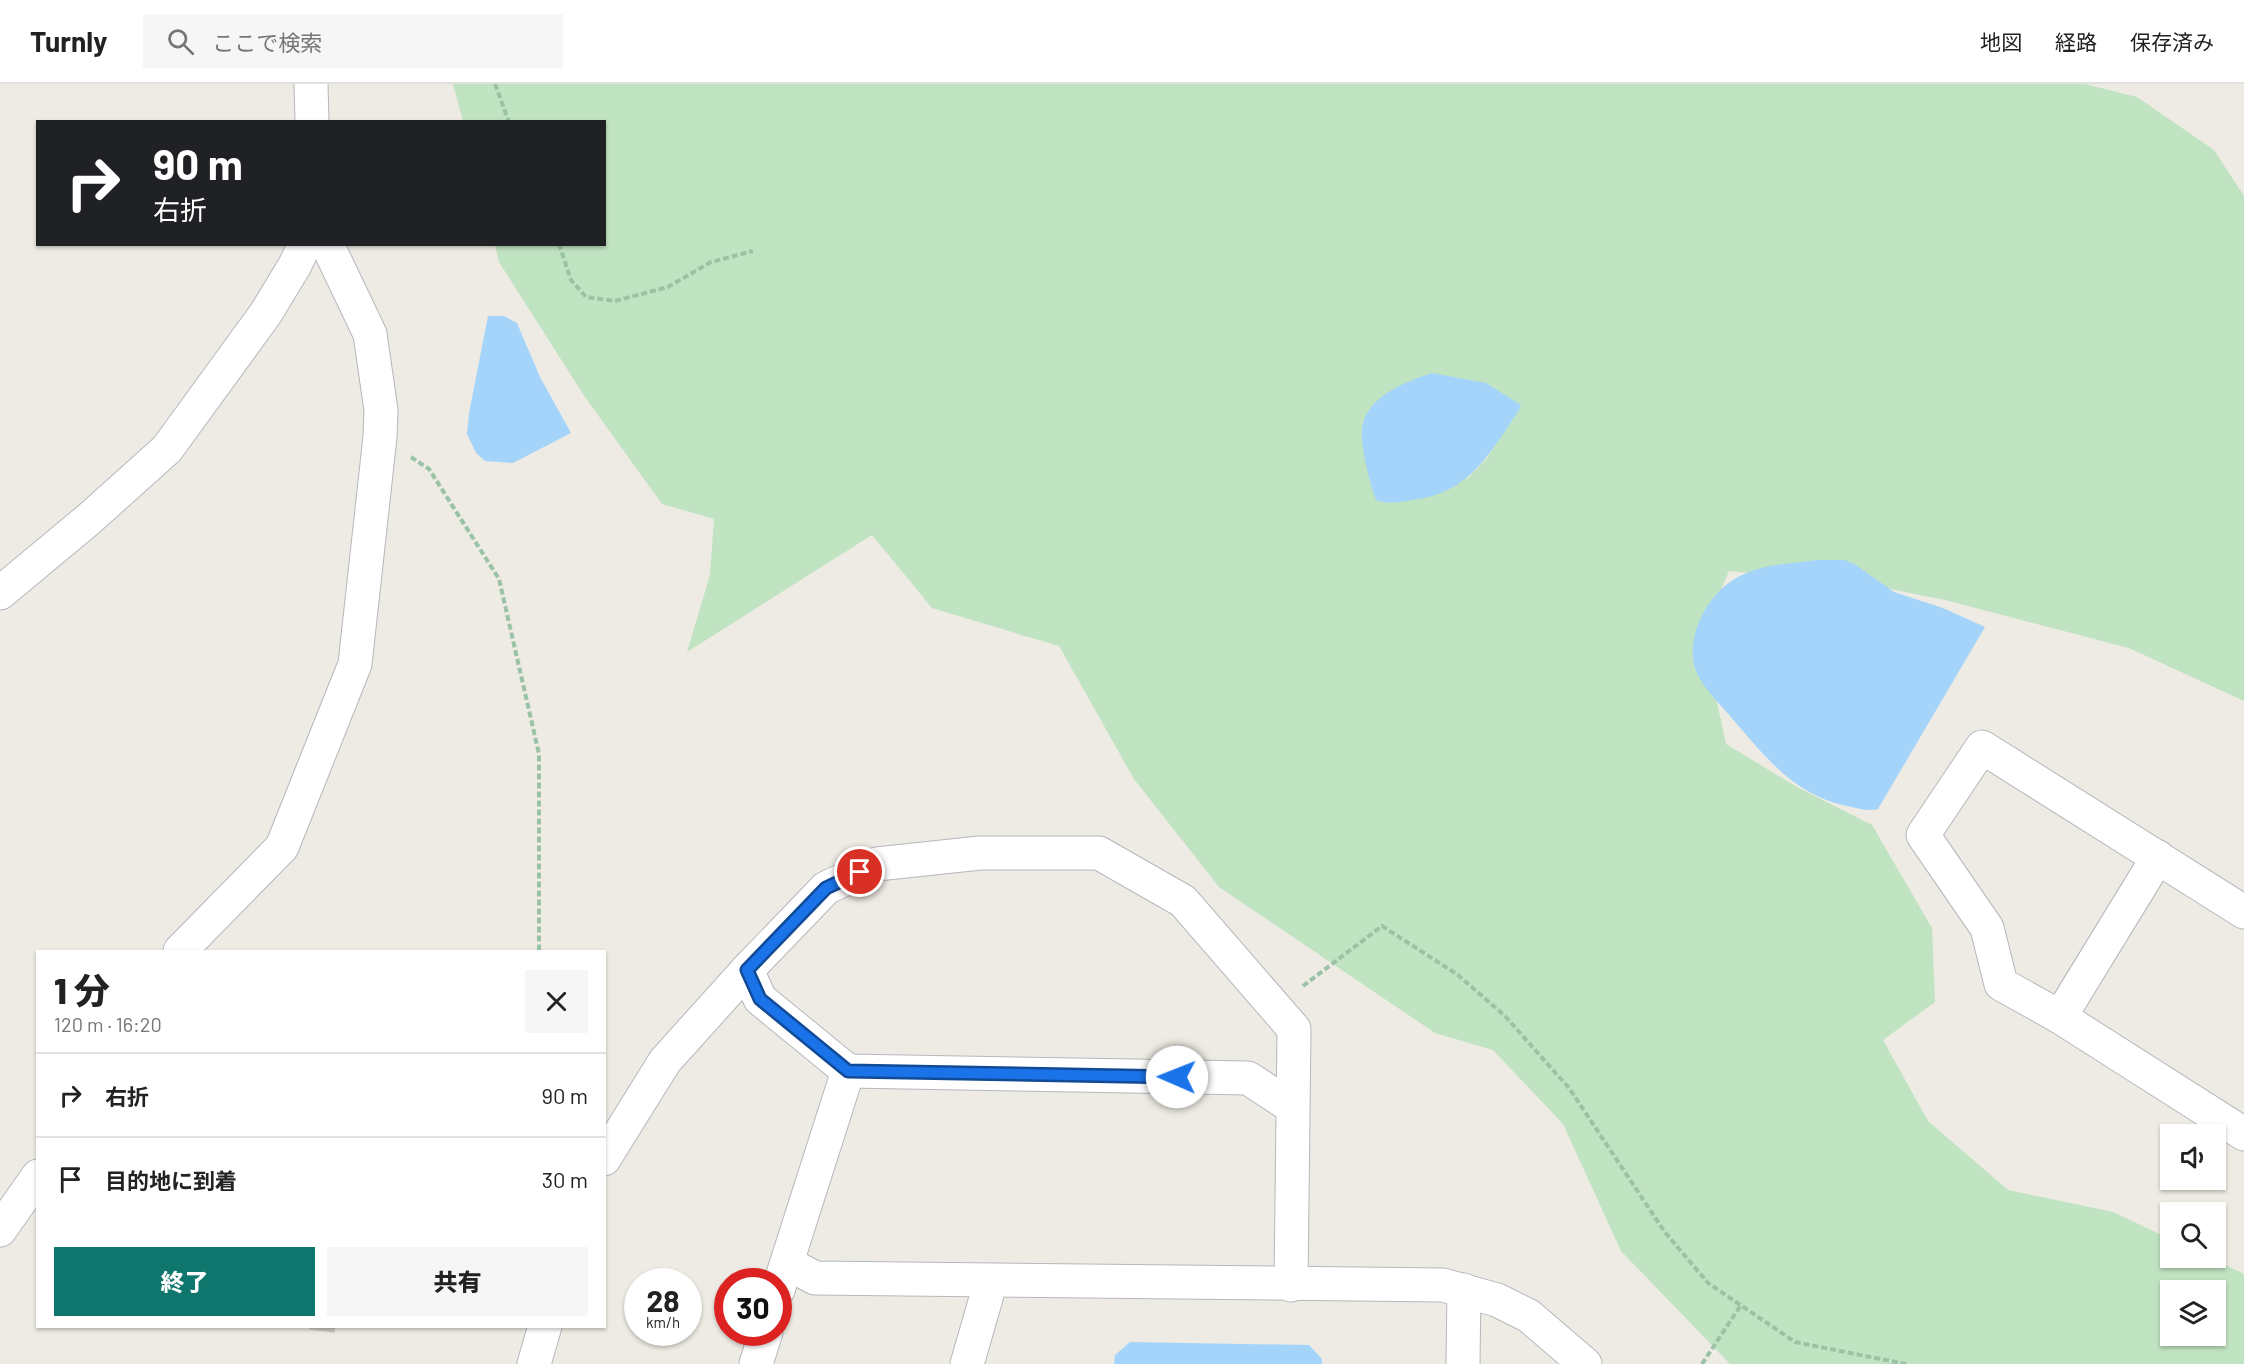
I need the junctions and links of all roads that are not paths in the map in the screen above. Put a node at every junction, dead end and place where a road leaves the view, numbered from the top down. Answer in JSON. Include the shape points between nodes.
{"nodes":[{"id":1,"x":311,"y":84,"type":"edge"},
{"id":2,"x":312,"y":120,"type":"edge"},
{"id":3,"x":304,"y":246,"type":"edge"},
{"id":4,"x":328,"y":246,"type":"edge"},
{"id":5,"x":0,"y":593,"type":"edge"},
{"id":6,"x":2158,"y":857,"type":"junction"},
{"id":7,"x":2244,"y":912,"type":"edge"},
{"id":8,"x":181,"y":950,"type":"edge"},
{"id":9,"x":747,"y":970,"type":"junction"},
{"id":10,"x":2060,"y":1017,"type":"junction"},
{"id":11,"x":848,"y":1071,"type":"junction"},
{"id":12,"x":1292,"y":1107,"type":"junction"},
{"id":13,"x":2244,"y":1134,"type":"edge"},
{"id":14,"x":606,"y":1156,"type":"edge"},
{"id":15,"x":36,"y":1179,"type":"edge"},
{"id":16,"x":0,"y":1230,"type":"edge"},
{"id":17,"x":786,"y":1268,"type":"edge"},
{"id":18,"x":792,"y":1277,"type":"edge"},
{"id":19,"x":991,"y":1281,"type":"junction"},
{"id":20,"x":1291,"y":1285,"type":"junction"},
{"id":21,"x":1464,"y":1290,"type":"junction"},
{"id":22,"x":544,"y":1328,"type":"edge"},
{"id":23,"x":762,"y":1346,"type":"edge"},
{"id":24,"x":534,"y":1364,"type":"edge"},
{"id":25,"x":756,"y":1364,"type":"edge"},
{"id":26,"x":967,"y":1364,"type":"edge"},
{"id":27,"x":1463,"y":1364,"type":"edge"},
{"id":28,"x":1585,"y":1364,"type":"edge"}],
"edges":[{"from":1,"to":2,"type":"street"},
{"from":3,"to":5,"type":"street","via":[[266,313],[167,449]]},
{"from":4,"to":8,"type":"street","via":[[370,334],[381,410],[355,664],[282,847]]},
{"from":6,"to":7,"type":"street"},
{"from":6,"to":10,"type":"street"},
{"from":6,"to":10,"type":"street","via":[[1982,747],[1923,835],[1987,927],[2001,984]]},
{"from":9,"to":11,"type":"street","via":[[760,999]]},
{"from":9,"to":12,"type":"street","via":[[826,888],[877,864],[980,853],[1099,853],[1183,901],[1294,1029]]},
{"from":9,"to":14,"type":"street","via":[[665,1061]]},
{"from":10,"to":13,"type":"street"},
{"from":11,"to":12,"type":"street","via":[[1248,1078]]},
{"from":11,"to":17,"type":"street"},
{"from":12,"to":20,"type":"street"},
{"from":15,"to":16,"type":"street"},
{"from":18,"to":19,"type":"street"},
{"from":19,"to":20,"type":"street"},
{"from":19,"to":26,"type":"street"},
{"from":20,"to":21,"type":"street","via":[[1443,1286]]},
{"from":21,"to":27,"type":"street"},
{"from":21,"to":28,"type":"street","via":[[1529,1316]]},
{"from":22,"to":24,"type":"street"},
{"from":23,"to":25,"type":"street"}]}
